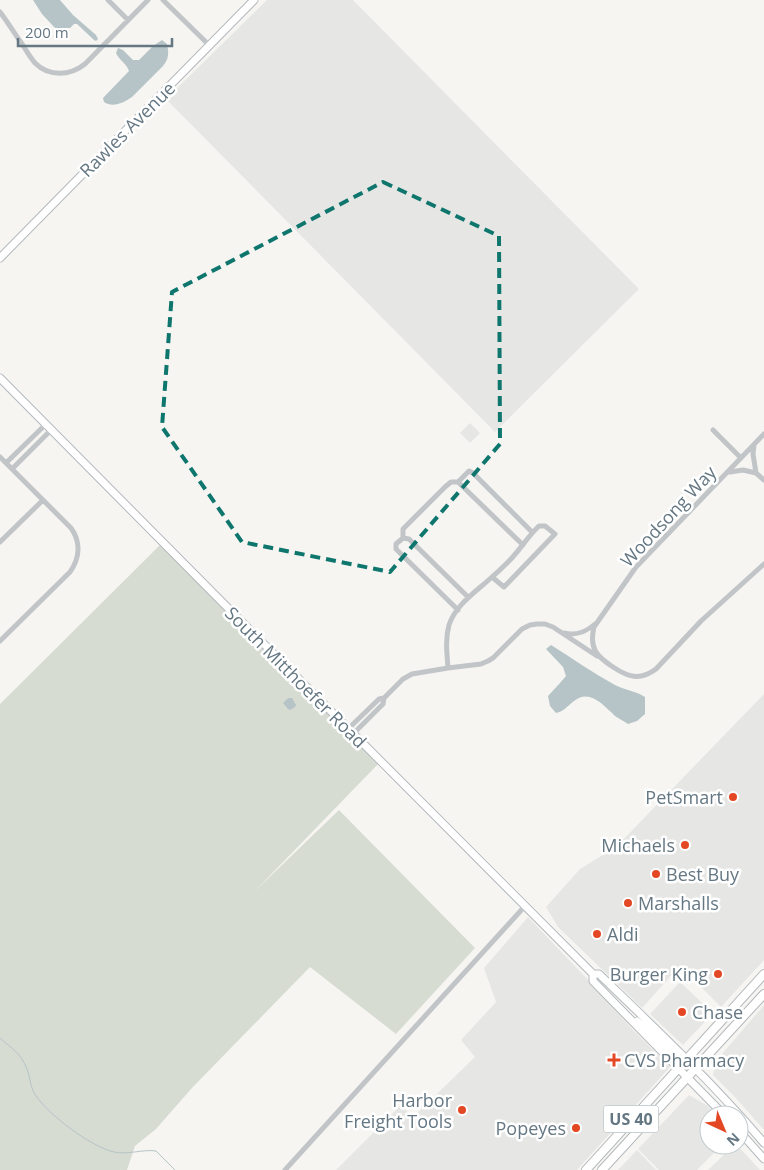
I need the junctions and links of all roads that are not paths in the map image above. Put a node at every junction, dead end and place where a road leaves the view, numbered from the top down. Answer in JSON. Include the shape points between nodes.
{"nodes":[{"id":1,"x":108,"y":0,"type":"edge"},
{"id":2,"x":148,"y":0,"type":"edge"},
{"id":3,"x":163,"y":0,"type":"edge"},
{"id":4,"x":254,"y":0,"type":"edge"},
{"id":5,"x":0,"y":12,"type":"edge"},
{"id":6,"x":128,"y":20,"type":"junction"},
{"id":7,"x":210,"y":46,"type":"junction"},
{"id":8,"x":0,"y":258,"type":"edge"},
{"id":9,"x":0,"y":378,"type":"edge"},
{"id":10,"x":46,"y":424,"type":"junction"},
{"id":11,"x":51,"y":430,"type":"junction"},
{"id":12,"x":713,"y":430,"type":"dead end"},
{"id":13,"x":764,"y":434,"type":"edge"},
{"id":14,"x":754,"y":445,"type":"junction"},
{"id":15,"x":0,"y":457,"type":"edge"},
{"id":16,"x":741,"y":458,"type":"junction"},
{"id":17,"x":6,"y":463,"type":"junction"},
{"id":18,"x":12,"y":469,"type":"junction"},
{"id":19,"x":728,"y":472,"type":"junction"},
{"id":20,"x":756,"y":472,"type":"junction"},
{"id":21,"x":764,"y":480,"type":"edge"},
{"id":22,"x":458,"y":482,"type":"junction"},
{"id":23,"x":42,"y":500,"type":"junction"},
{"id":24,"x":532,"y":532,"type":"junction"},
{"id":25,"x":402,"y":538,"type":"junction"},
{"id":26,"x":0,"y":542,"type":"edge"},
{"id":27,"x":522,"y":545,"type":"junction"},
{"id":28,"x":764,"y":564,"type":"edge"},
{"id":29,"x":492,"y":577,"type":"junction"},
{"id":30,"x":468,"y":597,"type":"junction"},
{"id":31,"x":458,"y":610,"type":"junction"},
{"id":32,"x":596,"y":623,"type":"junction"},
{"id":33,"x":559,"y":631,"type":"junction"},
{"id":34,"x":0,"y":641,"type":"edge"},
{"id":35,"x":601,"y":659,"type":"junction"},
{"id":36,"x":448,"y":668,"type":"junction"},
{"id":37,"x":351,"y":731,"type":"junction"},
{"id":38,"x":525,"y":906,"type":"junction"},
{"id":39,"x":593,"y":974,"type":"junction"},
{"id":40,"x":764,"y":974,"type":"edge"},
{"id":41,"x":764,"y":994,"type":"edge"},
{"id":42,"x":686,"y":1065,"type":"junction"},
{"id":43,"x":688,"y":1078,"type":"junction"},
{"id":44,"x":714,"y":1105,"type":"edge"},
{"id":45,"x":749,"y":1143,"type":"edge"},
{"id":46,"x":764,"y":1143,"type":"edge"},
{"id":47,"x":764,"y":1159,"type":"edge"},
{"id":48,"x":285,"y":1170,"type":"edge"},
{"id":49,"x":586,"y":1170,"type":"edge"},
{"id":50,"x":602,"y":1170,"type":"edge"}],
"edges":[{"from":1,"to":6,"type":"street"},
{"from":2,"to":6,"type":"street"},
{"from":3,"to":7,"type":"street"},
{"from":4,"to":7,"type":"main road","name":"Rawles Avenue"},
{"from":5,"to":6,"type":"street","via":[[35,63],[60,74],[81,67]]},
{"from":7,"to":8,"type":"main road","name":"Rawles Avenue"},
{"from":9,"to":10,"type":"main road","name":"South Mitthoefer Road"},
{"from":10,"to":11,"type":"main road","name":"South Mitthoefer Road"},
{"from":10,"to":17,"type":"street"},
{"from":11,"to":18,"type":"street"},
{"from":11,"to":37,"type":"main road","name":"South Mitthoefer Road"},
{"from":12,"to":16,"type":"street"},
{"from":13,"to":14,"type":"street","name":"Woodsong Way"},
{"from":14,"to":16,"type":"street","name":"Woodsong Way"},
{"from":14,"to":20,"type":"street"},
{"from":15,"to":17,"type":"street"},
{"from":16,"to":19,"type":"street","name":"Woodsong Way"},
{"from":17,"to":18,"type":"street"},
{"from":18,"to":23,"type":"street"},
{"from":19,"to":20,"type":"street"},
{"from":19,"to":32,"type":"street","name":"Woodsong Way","via":[[636,567]]},
{"from":20,"to":21,"type":"street"},
{"from":22,"to":24,"type":"street","via":[[468,471],[473,473]]},
{"from":22,"to":25,"type":"street","via":[[451,482],[403,529]]},
{"from":22,"to":27,"type":"street"},
{"from":23,"to":26,"type":"street"},
{"from":23,"to":34,"type":"street","via":[[71,528],[78,550],[76,562],[70,572]]},
{"from":24,"to":27,"type":"street"},
{"from":24,"to":29,"type":"street","via":[[539,526],[545,526],[555,534],[504,587]]},
{"from":25,"to":30,"type":"street","via":[[409,539]]},
{"from":25,"to":31,"type":"street","via":[[396,549]]},
{"from":27,"to":29,"type":"street"},
{"from":28,"to":35,"type":"street","via":[[651,672],[627,675]]},
{"from":29,"to":30,"type":"street"},
{"from":30,"to":31,"type":"street"},
{"from":31,"to":36,"type":"street","via":[[448,632]]},
{"from":32,"to":33,"type":"street","via":[[581,633]]},
{"from":32,"to":35,"type":"street","via":[[593,643]]},
{"from":33,"to":35,"type":"street"},
{"from":33,"to":36,"type":"street","via":[[548,625],[532,624],[488,661]]},
{"from":36,"to":37,"type":"street","via":[[412,674],[403,679],[384,698],[383,704]]},
{"from":37,"to":38,"type":"main road","name":"South Mitthoefer Road"},
{"from":38,"to":39,"type":"main road","name":"South Mitthoefer Road"},
{"from":38,"to":48,"type":"street"},
{"from":39,"to":42,"type":"main road","name":"South Mitthoefer Road","via":[[599,974]]},
{"from":39,"to":42,"type":"main road","name":"South Mitthoefer Road","via":[[593,981],[629,1019],[637,1021]]},
{"from":40,"to":42,"type":"main road","number":"US 40"},
{"from":41,"to":42,"type":"main road","number":"US 40","via":[[702,1062]]},
{"from":42,"to":43,"type":"main road","number":"US 40"},
{"from":42,"to":43,"type":"main road"},
{"from":42,"to":46,"type":"main road","via":[[731,1106]]},
{"from":42,"to":49,"type":"main road","number":"US 40"},
{"from":43,"to":44,"type":"main road"},
{"from":43,"to":50,"type":"main road","number":"US 40"},
{"from":45,"to":47,"type":"main road"}]}
